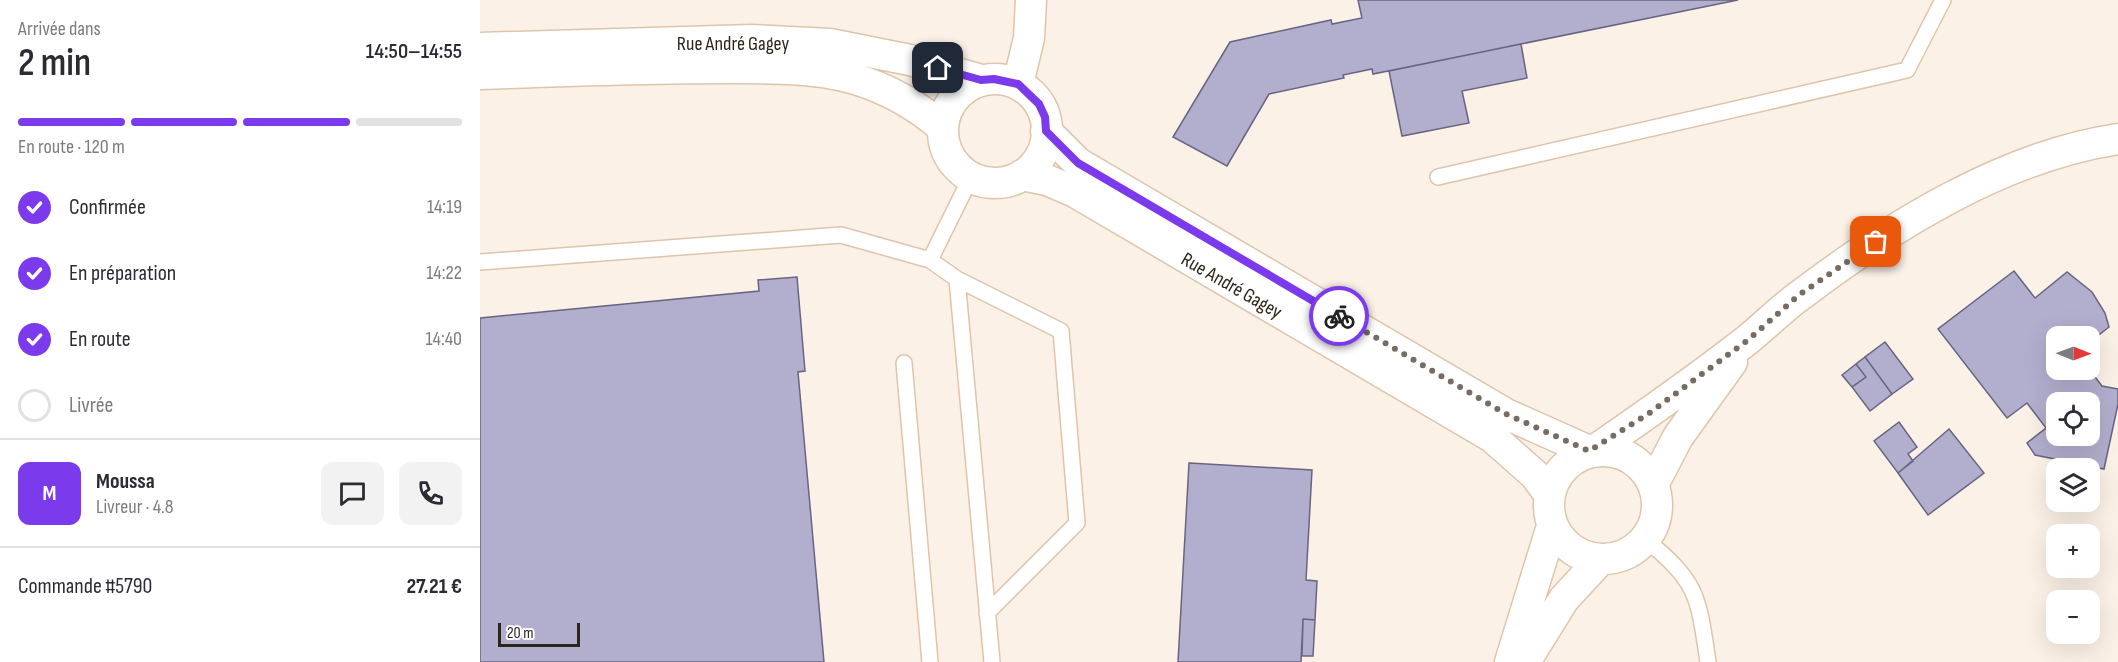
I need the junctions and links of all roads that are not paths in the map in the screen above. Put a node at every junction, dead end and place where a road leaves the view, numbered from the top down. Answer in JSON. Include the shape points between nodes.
{"nodes":[{"id":1,"x":1031,"y":0,"type":"edge"},
{"id":2,"x":1943,"y":0,"type":"edge"},
{"id":3,"x":480,"y":48,"type":"edge"},
{"id":4,"x":480,"y":74,"type":"edge"},
{"id":5,"x":981,"y":80,"type":"junction"},
{"id":6,"x":1018,"y":84,"type":"junction"},
{"id":7,"x":943,"y":128,"type":"junction"},
{"id":8,"x":1046,"y":131,"type":"junction"},
{"id":9,"x":2118,"y":139,"type":"edge"},
{"id":10,"x":1022,"y":175,"type":"junction"},
{"id":11,"x":971,"y":177,"type":"junction"},
{"id":12,"x":1438,"y":177,"type":"dead end"},
{"id":13,"x":930,"y":260,"type":"junction"},
{"id":14,"x":480,"y":262,"type":"edge"},
{"id":15,"x":957,"y":279,"type":"junction"},
{"id":16,"x":1748,"y":340,"type":"junction"},
{"id":17,"x":903,"y":363,"type":"dead end"},
{"id":18,"x":1592,"y":451,"type":"junction"},
{"id":19,"x":1653,"y":485,"type":"junction"},
{"id":20,"x":1549,"y":494,"type":"junction"},
{"id":21,"x":1552,"y":525,"type":"junction"},
{"id":22,"x":1645,"y":539,"type":"junction"},
{"id":23,"x":1601,"y":559,"type":"junction"},
{"id":24,"x":987,"y":614,"type":"junction"},
{"id":25,"x":930,"y":662,"type":"edge"},
{"id":26,"x":992,"y":662,"type":"edge"},
{"id":27,"x":1510,"y":662,"type":"edge"},
{"id":28,"x":1525,"y":662,"type":"edge"},
{"id":29,"x":1708,"y":662,"type":"edge"}],
"edges":[{"from":1,"to":6,"type":"street","via":[[1029,38]]},
{"from":2,"to":12,"type":"lane","via":[[1906,70]]},
{"from":3,"to":5,"type":"street","name":"Rue André Gagey","via":[[752,40],[830,44]]},
{"from":4,"to":7,"type":"street","name":"Rue André Gagey","via":[[680,68],[826,72],[900,97],[926,112]]},
{"from":5,"to":6,"type":"street","via":[[1000,79]]},
{"from":5,"to":7,"type":"street","via":[[954,98]]},
{"from":6,"to":8,"type":"street","via":[[1039,104]]},
{"from":7,"to":11,"type":"street","via":[[950,157]]},
{"from":8,"to":10,"type":"street","via":[[1040,156]]},
{"from":8,"to":18,"type":"street","name":"Rue André Gagey","via":[[1078,163],[1506,414]]},
{"from":9,"to":16,"type":"street","via":[[2040,159],[1916,217],[1799,295]]},
{"from":10,"to":11,"type":"street","via":[[998,183]]},
{"from":10,"to":20,"type":"street","name":"Rue André Gagey","via":[[1075,192],[1492,437],[1535,475]]},
{"from":11,"to":13,"type":"lane"},
{"from":13,"to":14,"type":"lane","via":[[841,235]]},
{"from":13,"to":15,"type":"lane"},
{"from":15,"to":24,"type":"lane"},
{"from":15,"to":24,"type":"lane","via":[[1061,331],[1062,342],[1077,523]]},
{"from":16,"to":18,"type":"street"},
{"from":16,"to":19,"type":"street","via":[[1678,437]]},
{"from":17,"to":25,"type":"lane"},
{"from":18,"to":19,"type":"street","via":[[1610,450],[1636,461]]},
{"from":18,"to":20,"type":"street","via":[[1563,467]]},
{"from":19,"to":22,"type":"street","via":[[1657,513]]},
{"from":20,"to":21,"type":"street"},
{"from":21,"to":23,"type":"street","via":[[1572,550]]},
{"from":21,"to":27,"type":"street"},
{"from":22,"to":23,"type":"street","via":[[1618,557]]},
{"from":22,"to":29,"type":"lane","via":[[1675,563],[1690,583],[1700,608]]},
{"from":23,"to":28,"type":"street","via":[[1564,599]]},
{"from":24,"to":26,"type":"lane"}]}
